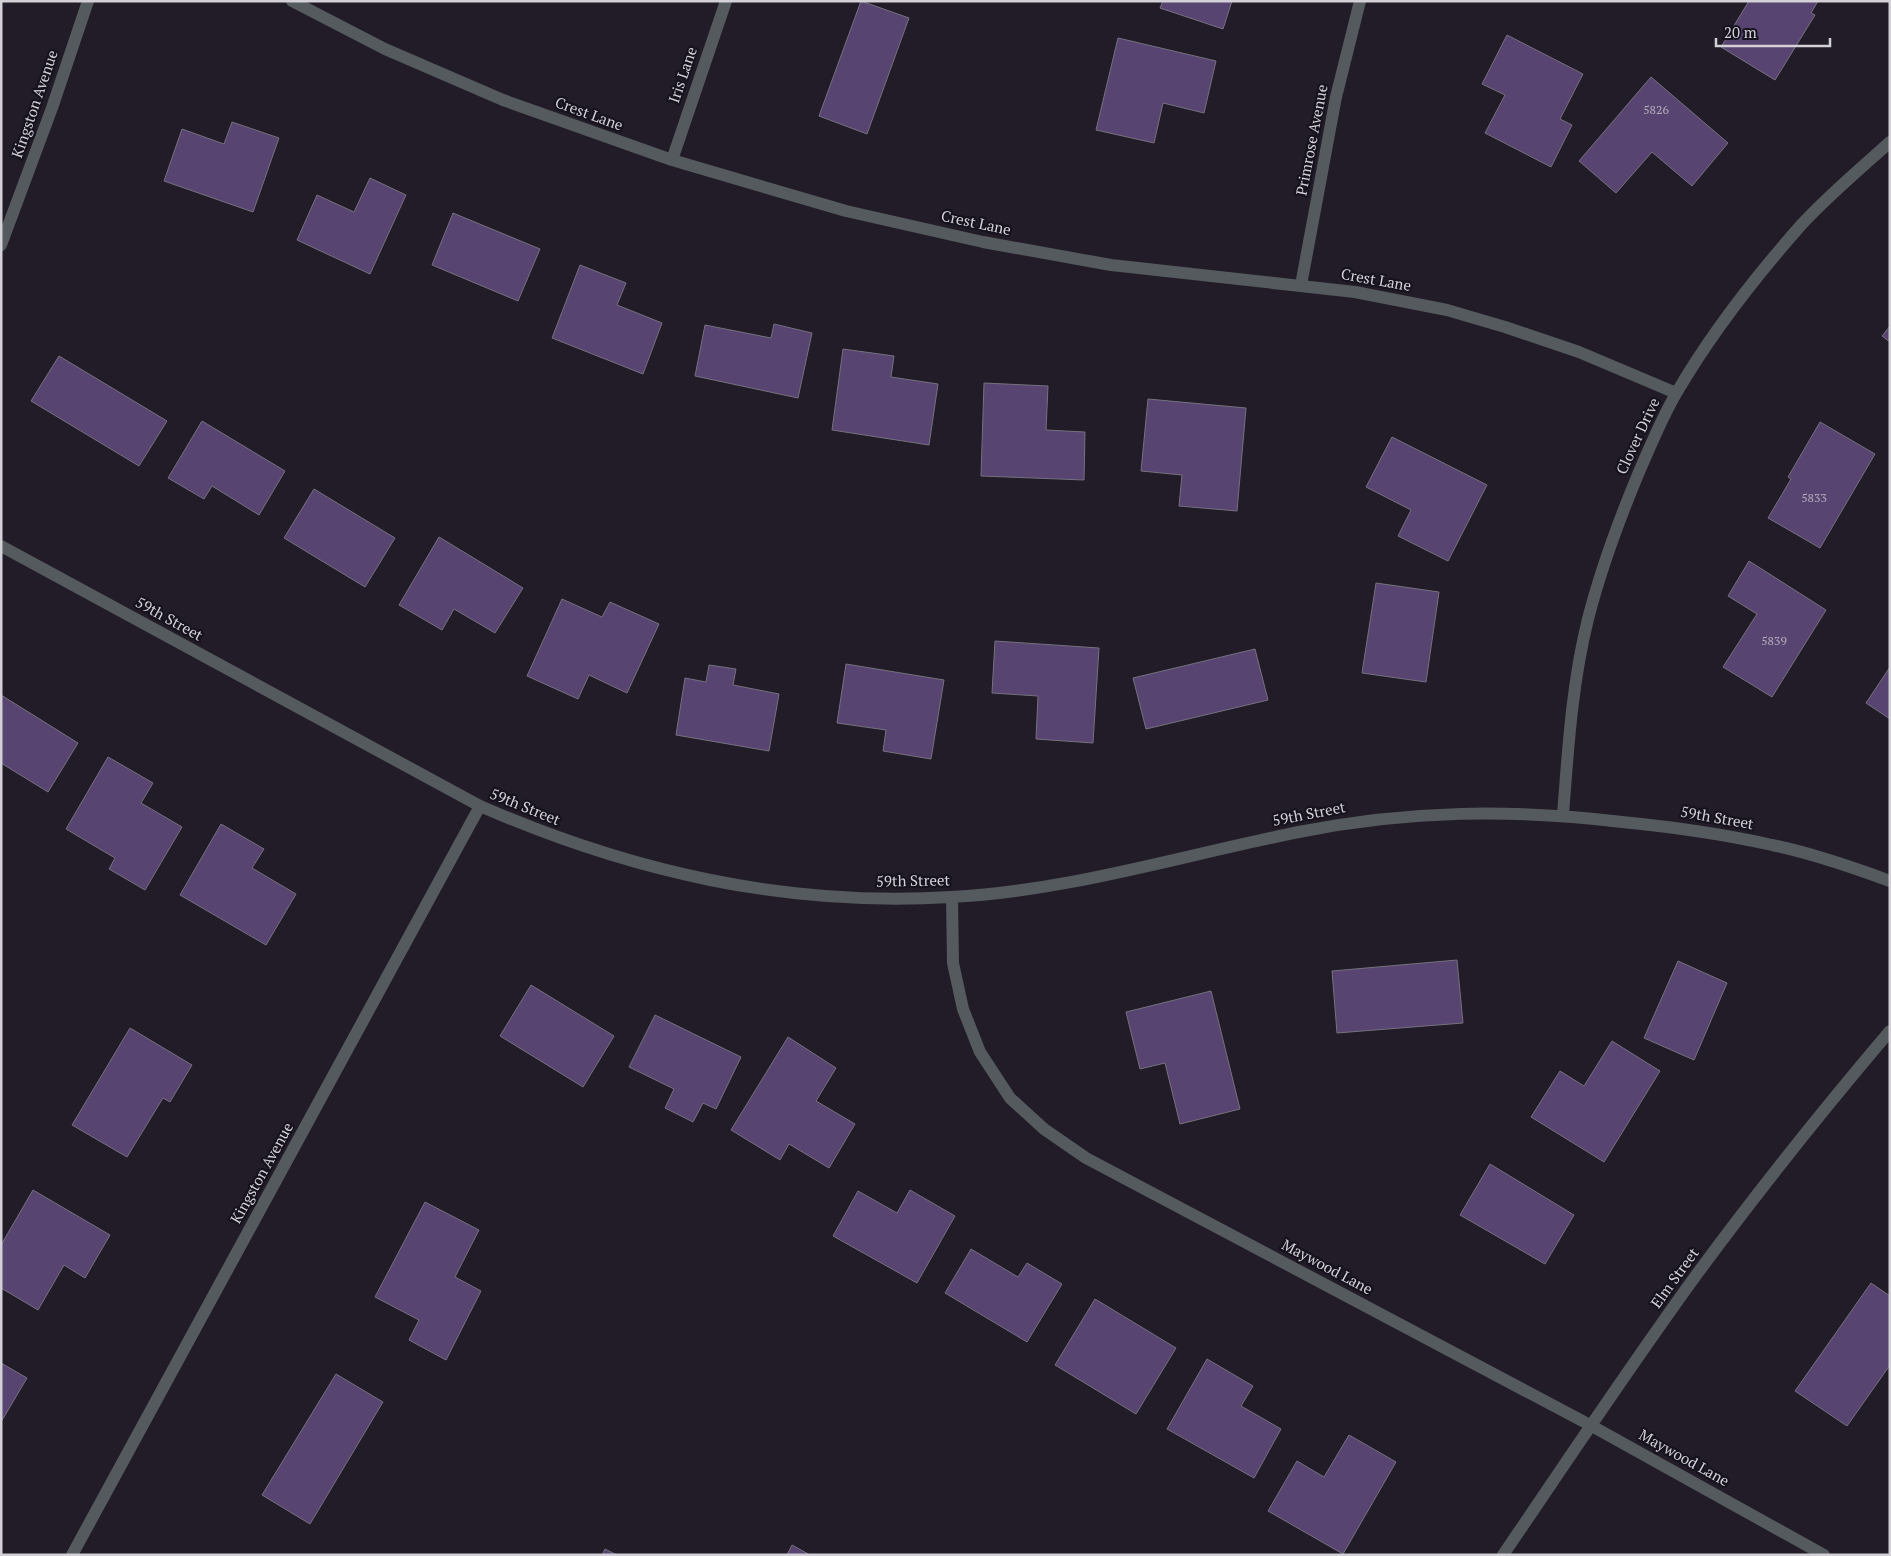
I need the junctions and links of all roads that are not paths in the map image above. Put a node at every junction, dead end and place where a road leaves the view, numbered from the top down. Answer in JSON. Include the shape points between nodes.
{"nodes":[{"id":1,"x":88,"y":1,"type":"edge"},
{"id":2,"x":292,"y":1,"type":"edge"},
{"id":3,"x":726,"y":1,"type":"edge"},
{"id":4,"x":1360,"y":1,"type":"edge"},
{"id":5,"x":1890,"y":142,"type":"edge"},
{"id":6,"x":672,"y":160,"type":"junction"},
{"id":7,"x":1,"y":245,"type":"edge"},
{"id":8,"x":1301,"y":285,"type":"junction"},
{"id":9,"x":1676,"y":393,"type":"junction"},
{"id":10,"x":1,"y":546,"type":"edge"},
{"id":11,"x":480,"y":806,"type":"junction"},
{"id":12,"x":1562,"y":815,"type":"junction"},
{"id":13,"x":1890,"y":881,"type":"edge"},
{"id":14,"x":952,"y":898,"type":"junction"},
{"id":15,"x":1890,"y":1031,"type":"edge"},
{"id":16,"x":1590,"y":1426,"type":"junction"},
{"id":17,"x":72,"y":1555,"type":"edge"},
{"id":18,"x":1503,"y":1555,"type":"edge"},
{"id":19,"x":1824,"y":1555,"type":"edge"}],
"edges":[{"from":1,"to":7,"type":"street","name":"Kingston Avenue"},
{"from":2,"to":6,"type":"street","name":"Crest Lane","via":[[385,49],[503,100]]},
{"from":3,"to":6,"type":"street","name":"Iris Lane"},
{"from":4,"to":8,"type":"street","name":"Primrose Avenue","via":[[1336,97]]},
{"from":5,"to":9,"type":"street","name":"Clover Drive","via":[[1804,223],[1762,270]]},
{"from":6,"to":8,"type":"street","name":"Crest Lane","via":[[846,211],[983,242],[1111,265]]},
{"from":8,"to":9,"type":"street","name":"Crest Lane","via":[[1413,303],[1505,326],[1579,352]]},
{"from":9,"to":12,"type":"street","name":"Clover Drive","via":[[1620,518],[1602,568],[1577,678]]},
{"from":10,"to":11,"type":"street","name":"59th Street"},
{"from":11,"to":14,"type":"street","name":"59th Street","via":[[606,854],[704,880],[835,897]]},
{"from":11,"to":17,"type":"street","name":"Kingston Avenue"},
{"from":12,"to":13,"type":"street","name":"59th Street","via":[[1690,829],[1776,845]]},
{"from":12,"to":14,"type":"street","name":"59th Street","via":[[1470,812],[1351,823],[1129,871],[1022,891]]},
{"from":14,"to":16,"type":"street","name":"Maywood Lane","via":[[953,963],[962,1010],[980,1052],[1010,1098],[1044,1128],[1086,1158]]},
{"from":15,"to":16,"type":"street","name":"Elm Street","via":[[1697,1274]]},
{"from":16,"to":18,"type":"street","name":"Elm Street"},
{"from":16,"to":19,"type":"street","name":"Maywood Lane"}]}
